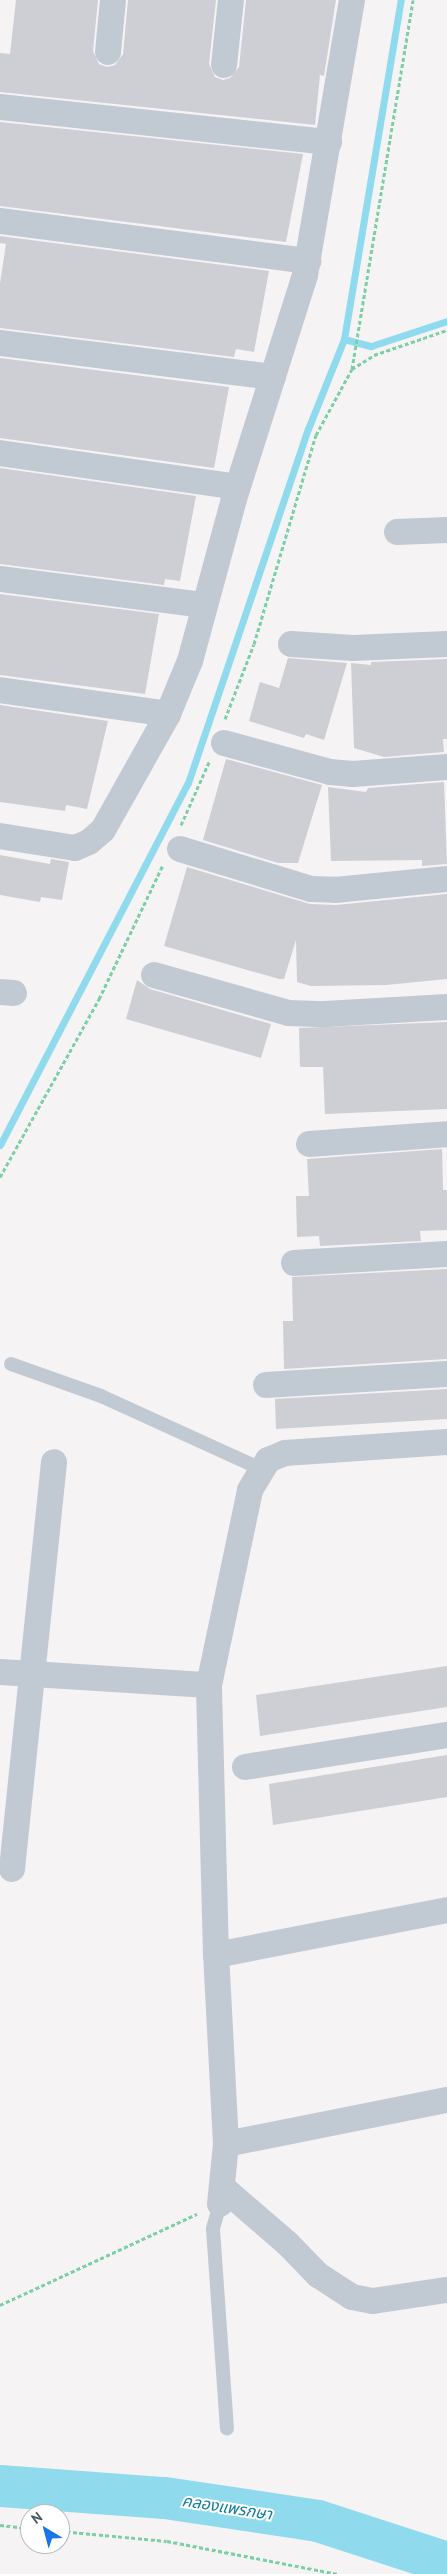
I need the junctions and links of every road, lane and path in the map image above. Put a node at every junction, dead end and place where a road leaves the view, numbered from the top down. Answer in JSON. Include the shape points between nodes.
{"nodes":[{"id":1,"x":113,"y":0,"type":"edge"},
{"id":2,"x":231,"y":0,"type":"edge"},
{"id":3,"x":352,"y":0,"type":"edge"},
{"id":4,"x":413,"y":0,"type":"edge"},
{"id":5,"x":108,"y":52,"type":"dead end"},
{"id":6,"x":224,"y":65,"type":"dead end"},
{"id":7,"x":0,"y":107,"type":"edge"},
{"id":8,"x":329,"y":142,"type":"junction"},
{"id":9,"x":0,"y":221,"type":"edge"},
{"id":10,"x":308,"y":261,"type":"junction"},
{"id":11,"x":0,"y":343,"type":"edge"},
{"id":12,"x":352,"y":369,"type":"dead end"},
{"id":13,"x":273,"y":377,"type":"junction"},
{"id":14,"x":0,"y":453,"type":"edge"},
{"id":15,"x":238,"y":487,"type":"junction"},
{"id":16,"x":447,"y":530,"type":"edge"},
{"id":17,"x":397,"y":532,"type":"dead end"},
{"id":18,"x":0,"y":579,"type":"edge"},
{"id":19,"x":204,"y":605,"type":"junction"},
{"id":20,"x":291,"y":644,"type":"dead end"},
{"id":21,"x":447,"y":644,"type":"edge"},
{"id":22,"x":0,"y":690,"type":"edge"},
{"id":23,"x":168,"y":714,"type":"junction"},
{"id":24,"x":224,"y":743,"type":"dead end"},
{"id":25,"x":447,"y":767,"type":"edge"},
{"id":26,"x":0,"y":836,"type":"edge"},
{"id":27,"x":180,"y":849,"type":"dead end"},
{"id":28,"x":447,"y":879,"type":"edge"},
{"id":29,"x":154,"y":975,"type":"dead end"},
{"id":30,"x":447,"y":1007,"type":"edge"},
{"id":31,"x":447,"y":1134,"type":"edge"},
{"id":32,"x":309,"y":1144,"type":"dead end"},
{"id":33,"x":447,"y":1254,"type":"edge"},
{"id":34,"x":294,"y":1263,"type":"dead end"},
{"id":35,"x":11,"y":1364,"type":"dead end"},
{"id":36,"x":447,"y":1374,"type":"edge"},
{"id":37,"x":266,"y":1385,"type":"dead end"},
{"id":38,"x":447,"y":1442,"type":"edge"},
{"id":39,"x":54,"y":1462,"type":"dead end"},
{"id":40,"x":261,"y":1469,"type":"junction"},
{"id":41,"x":0,"y":1672,"type":"edge"},
{"id":42,"x":32,"y":1675,"type":"junction"},
{"id":43,"x":210,"y":1685,"type":"junction"},
{"id":44,"x":447,"y":1735,"type":"edge"},
{"id":45,"x":245,"y":1767,"type":"dead end"},
{"id":46,"x":12,"y":1869,"type":"dead end"},
{"id":47,"x":447,"y":1910,"type":"edge"},
{"id":48,"x":216,"y":1955,"type":"junction"},
{"id":49,"x":447,"y":2100,"type":"edge"},
{"id":50,"x":226,"y":2144,"type":"junction"},
{"id":51,"x":221,"y":2195,"type":"junction"},
{"id":52,"x":447,"y":2290,"type":"edge"},
{"id":53,"x":0,"y":2305,"type":"edge"},
{"id":54,"x":227,"y":2429,"type":"dead end"},
{"id":55,"x":0,"y":2525,"type":"edge"},
{"id":56,"x":20,"y":2527,"type":"edge"},
{"id":57,"x":70,"y":2532,"type":"edge"},
{"id":58,"x":338,"y":2574,"type":"edge"}],
"edges":[{"from":1,"to":5,"type":"street"},
{"from":2,"to":6,"type":"street"},
{"from":3,"to":8,"type":"street"},
{"from":4,"to":12,"type":"path"},
{"from":7,"to":8,"type":"street"},
{"from":8,"to":10,"type":"street"},
{"from":9,"to":10,"type":"street"},
{"from":10,"to":13,"type":"street"},
{"from":11,"to":13,"type":"street"},
{"from":13,"to":15,"type":"street"},
{"from":14,"to":15,"type":"street"},
{"from":15,"to":19,"type":"street"},
{"from":16,"to":17,"type":"street"},
{"from":18,"to":19,"type":"street"},
{"from":19,"to":23,"type":"street","via":[[190,661]]},
{"from":20,"to":21,"type":"street","via":[[353,648]]},
{"from":22,"to":23,"type":"street"},
{"from":23,"to":26,"type":"street","via":[[103,830],[89,842],[75,848]]},
{"from":24,"to":25,"type":"street","via":[[330,772],[353,774]]},
{"from":27,"to":28,"type":"street","via":[[311,889],[335,890]]},
{"from":29,"to":30,"type":"street","via":[[288,1013]]},
{"from":31,"to":32,"type":"street"},
{"from":33,"to":34,"type":"street"},
{"from":35,"to":40,"type":"lane","via":[[102,1396]]},
{"from":36,"to":37,"type":"street"},
{"from":38,"to":40,"type":"street","via":[[285,1452],[268,1460]]},
{"from":39,"to":42,"type":"street"},
{"from":40,"to":43,"type":"street","via":[[250,1490]]},
{"from":41,"to":42,"type":"street"},
{"from":42,"to":43,"type":"street"},
{"from":42,"to":46,"type":"street"},
{"from":43,"to":48,"type":"street"},
{"from":44,"to":45,"type":"street"},
{"from":47,"to":48,"type":"street"},
{"from":48,"to":50,"type":"street"},
{"from":49,"to":50,"type":"street"},
{"from":50,"to":51,"type":"street"},
{"from":51,"to":52,"type":"street","via":[[288,2244],[318,2275],[352,2297],[373,2301]]},
{"from":51,"to":53,"type":"path"},
{"from":51,"to":54,"type":"lane","via":[[214,2228]]},
{"from":55,"to":56,"type":"path"},
{"from":57,"to":58,"type":"path","via":[[167,2541]]}]}
